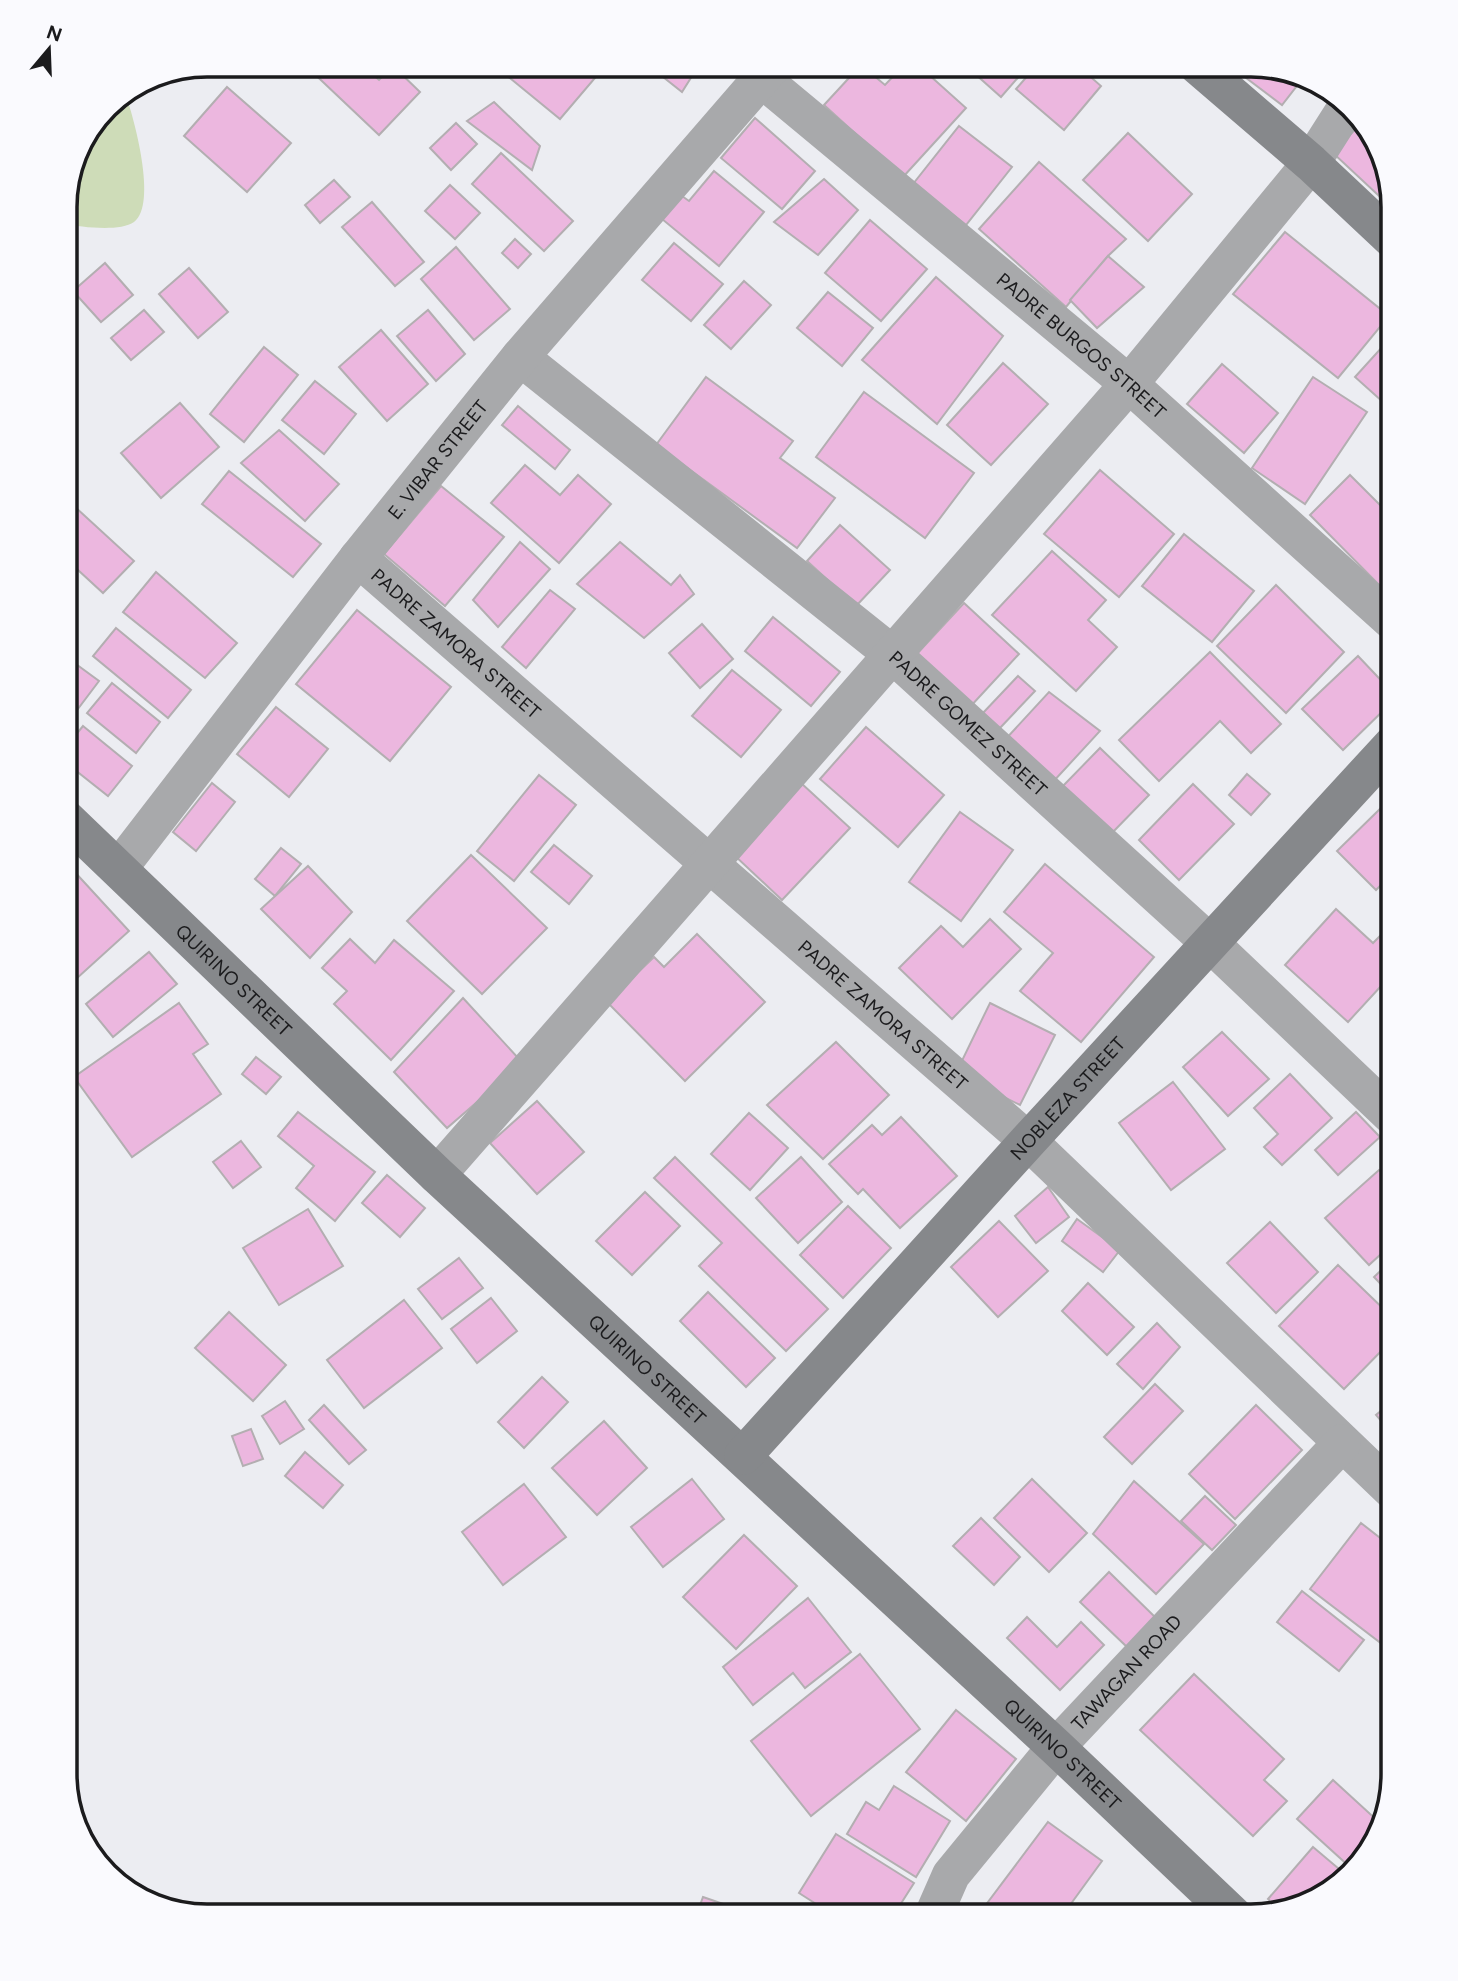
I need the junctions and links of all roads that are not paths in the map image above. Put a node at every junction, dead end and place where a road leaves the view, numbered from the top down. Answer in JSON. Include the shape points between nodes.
{"nodes":[{"id":1,"x":764,"y":77,"type":"edge"},
{"id":2,"x":774,"y":77,"type":"edge"},
{"id":3,"x":1211,"y":77,"type":"edge"},
{"id":4,"x":1342,"y":114,"type":"edge"},
{"id":5,"x":1311,"y":163,"type":"junction"},
{"id":6,"x":1381,"y":229,"type":"edge"},
{"id":7,"x":520,"y":357,"type":"junction"},
{"id":8,"x":1129,"y":384,"type":"junction"},
{"id":9,"x":358,"y":558,"type":"junction"},
{"id":10,"x":1381,"y":611,"type":"edge"},
{"id":11,"x":892,"y":654,"type":"junction"},
{"id":12,"x":1381,"y":757,"type":"edge"},
{"id":13,"x":77,"y":829,"type":"edge"},
{"id":14,"x":708,"y":863,"type":"junction"},
{"id":15,"x":119,"y":868,"type":"junction"},
{"id":16,"x":1211,"y":944,"type":"junction"},
{"id":17,"x":1381,"y":1106,"type":"edge"},
{"id":18,"x":1028,"y":1141,"type":"junction"},
{"id":19,"x":437,"y":1175,"type":"junction"},
{"id":20,"x":1342,"y":1443,"type":"junction"},
{"id":21,"x":743,"y":1456,"type":"junction"},
{"id":22,"x":1381,"y":1480,"type":"edge"},
{"id":23,"x":1056,"y":1747,"type":"junction"},
{"id":24,"x":938,"y":1904,"type":"edge"},
{"id":25,"x":1221,"y":1904,"type":"edge"}],
"edges":[{"from":1,"to":7,"type":"street","name":"E. VIBAR STREET"},
{"from":2,"to":8,"type":"street","name":"PADRE BURGOS STREET"},
{"from":3,"to":5,"type":"main road"},
{"from":4,"to":5,"type":"street"},
{"from":5,"to":6,"type":"main road"},
{"from":5,"to":8,"type":"street"},
{"from":7,"to":9,"type":"street","name":"E. VIBAR STREET"},
{"from":7,"to":11,"type":"street","name":"PADRE GOMEZ STREET"},
{"from":8,"to":10,"type":"street","name":"PADRE BURGOS STREET"},
{"from":8,"to":11,"type":"street"},
{"from":9,"to":14,"type":"street","name":"PADRE ZAMORA STREET"},
{"from":9,"to":15,"type":"street","name":"E. VIBAR STREET"},
{"from":11,"to":14,"type":"street"},
{"from":11,"to":16,"type":"street","name":"PADRE GOMEZ STREET"},
{"from":12,"to":16,"type":"main road","name":"NOBLEZA STREET"},
{"from":13,"to":15,"type":"main road","name":"QUIRINO STREET"},
{"from":14,"to":18,"type":"street","name":"PADRE ZAMORA STREET"},
{"from":14,"to":19,"type":"street"},
{"from":15,"to":19,"type":"main road","name":"QUIRINO STREET"},
{"from":16,"to":17,"type":"street","name":"PADRE GOMEZ STREET"},
{"from":16,"to":18,"type":"main road","name":"NOBLEZA STREET"},
{"from":18,"to":20,"type":"street","name":"PADRE ZAMORA STREET"},
{"from":18,"to":21,"type":"main road","name":"NOBLEZA STREET"},
{"from":19,"to":21,"type":"main road","name":"QUIRINO STREET"},
{"from":20,"to":22,"type":"street","name":"PADRE ZAMORA STREET"},
{"from":20,"to":23,"type":"street","name":"TAWAGAN ROAD"},
{"from":21,"to":23,"type":"main road","name":"QUIRINO STREET"},
{"from":23,"to":24,"type":"street","name":"TAWAGAN ROAD","via":[[951,1875]]},
{"from":23,"to":25,"type":"main road","name":"QUIRINO STREET"}]}
